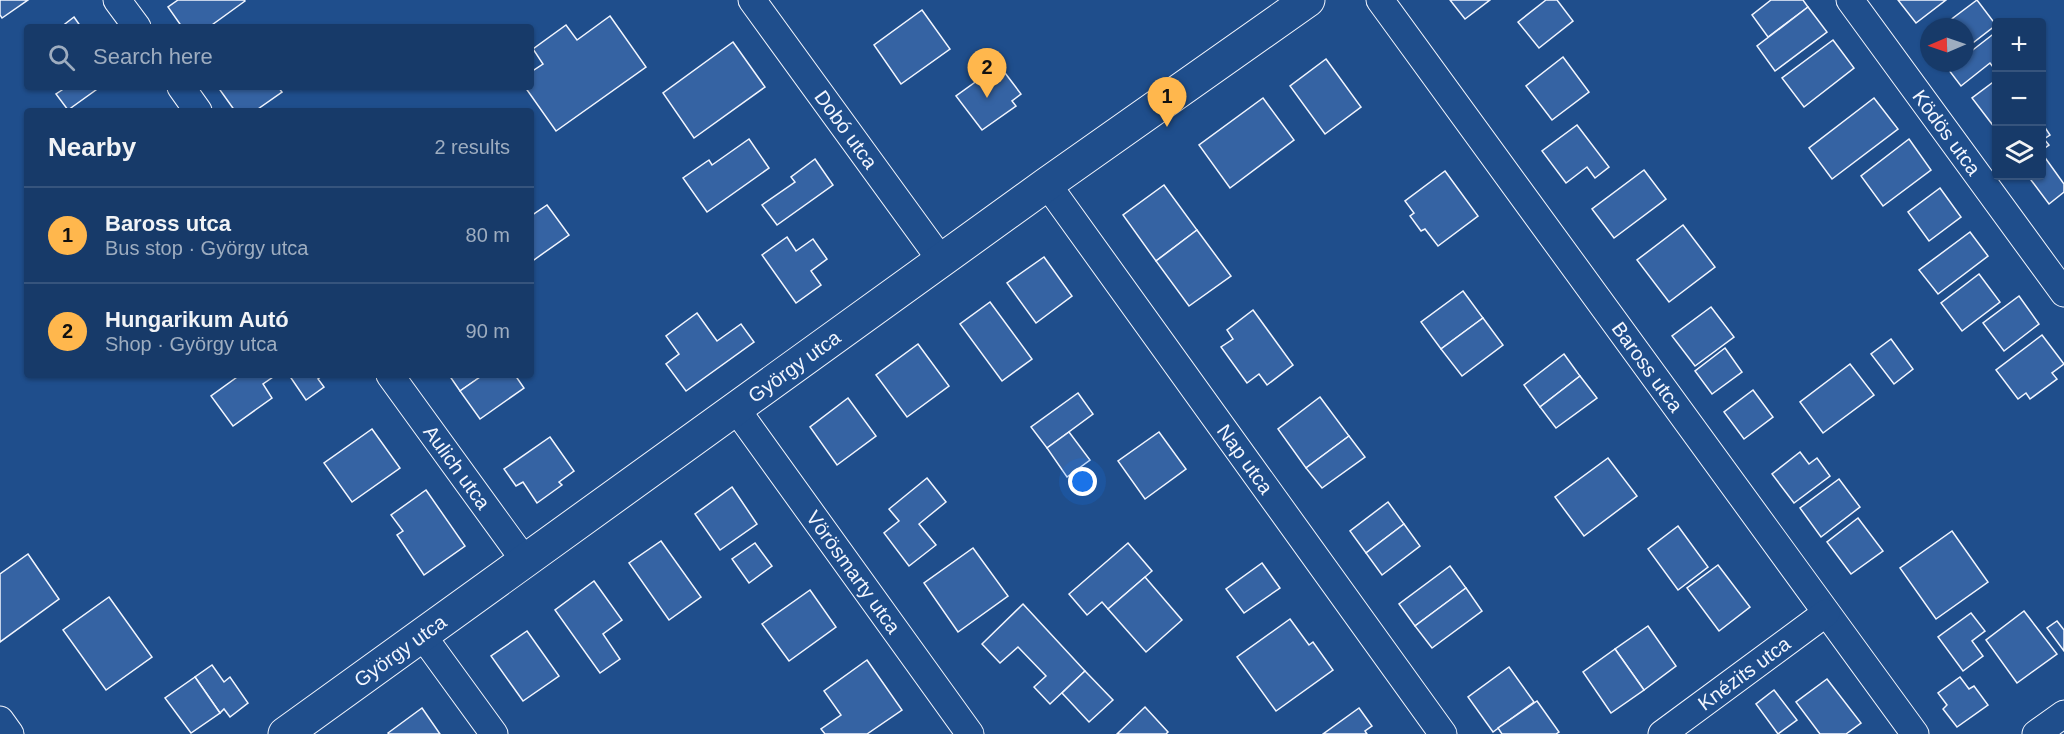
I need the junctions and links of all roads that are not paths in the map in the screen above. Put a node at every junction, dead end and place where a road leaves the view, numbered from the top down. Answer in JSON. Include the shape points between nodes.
{"nodes":[{"id":1,"x":117,"y":0,"type":"edge"},
{"id":2,"x":752,"y":0,"type":"edge"},
{"id":3,"x":1308,"y":0,"type":"edge"},
{"id":4,"x":1380,"y":0,"type":"edge"},
{"id":5,"x":1850,"y":0,"type":"edge"},
{"id":6,"x":135,"y":24,"type":"edge"},
{"id":7,"x":183,"y":90,"type":"edge"},
{"id":8,"x":196,"y":108,"type":"edge"},
{"id":9,"x":1047,"y":184,"type":"junction"},
{"id":10,"x":941,"y":260,"type":"junction"},
{"id":11,"x":2064,"y":293,"type":"edge"},
{"id":12,"x":392,"y":378,"type":"edge"},
{"id":13,"x":736,"y":409,"type":"junction"},
{"id":14,"x":525,"y":561,"type":"junction"},
{"id":15,"x":1826,"y":613,"type":"junction"},
{"id":16,"x":423,"y":635,"type":"junction"},
{"id":17,"x":2064,"y":714,"type":"edge"},
{"id":18,"x":0,"y":720,"type":"edge"},
{"id":19,"x":10,"y":734,"type":"edge"},
{"id":20,"x":285,"y":734,"type":"edge"},
{"id":21,"x":494,"y":734,"type":"edge"},
{"id":22,"x":970,"y":734,"type":"edge"},
{"id":23,"x":1443,"y":734,"type":"edge"},
{"id":24,"x":1662,"y":734,"type":"edge"},
{"id":25,"x":1915,"y":734,"type":"edge"},
{"id":26,"x":2036,"y":734,"type":"edge"}],
"edges":[{"from":1,"to":6,"type":"street"},
{"from":2,"to":10,"type":"street","name":"Dobó utca"},
{"from":3,"to":9,"type":"street","name":"György utca"},
{"from":4,"to":15,"type":"street","name":"Baross utca"},
{"from":5,"to":11,"type":"street","name":"Ködös utca"},
{"from":7,"to":8,"type":"street"},
{"from":9,"to":10,"type":"street","name":"György utca"},
{"from":9,"to":23,"type":"street","name":"Nap utca"},
{"from":10,"to":13,"type":"street","name":"György utca"},
{"from":12,"to":14,"type":"street","name":"Aulich utca"},
{"from":13,"to":14,"type":"street","name":"György utca"},
{"from":13,"to":22,"type":"street","name":"Vörösmarty utca"},
{"from":14,"to":16,"type":"street","name":"György utca"},
{"from":15,"to":24,"type":"street","name":"Knézits utca"},
{"from":15,"to":25,"type":"street","name":"Baross utca"},
{"from":16,"to":20,"type":"street","name":"György utca"},
{"from":16,"to":21,"type":"street"},
{"from":17,"to":26,"type":"street"},
{"from":18,"to":19,"type":"street"}]}
